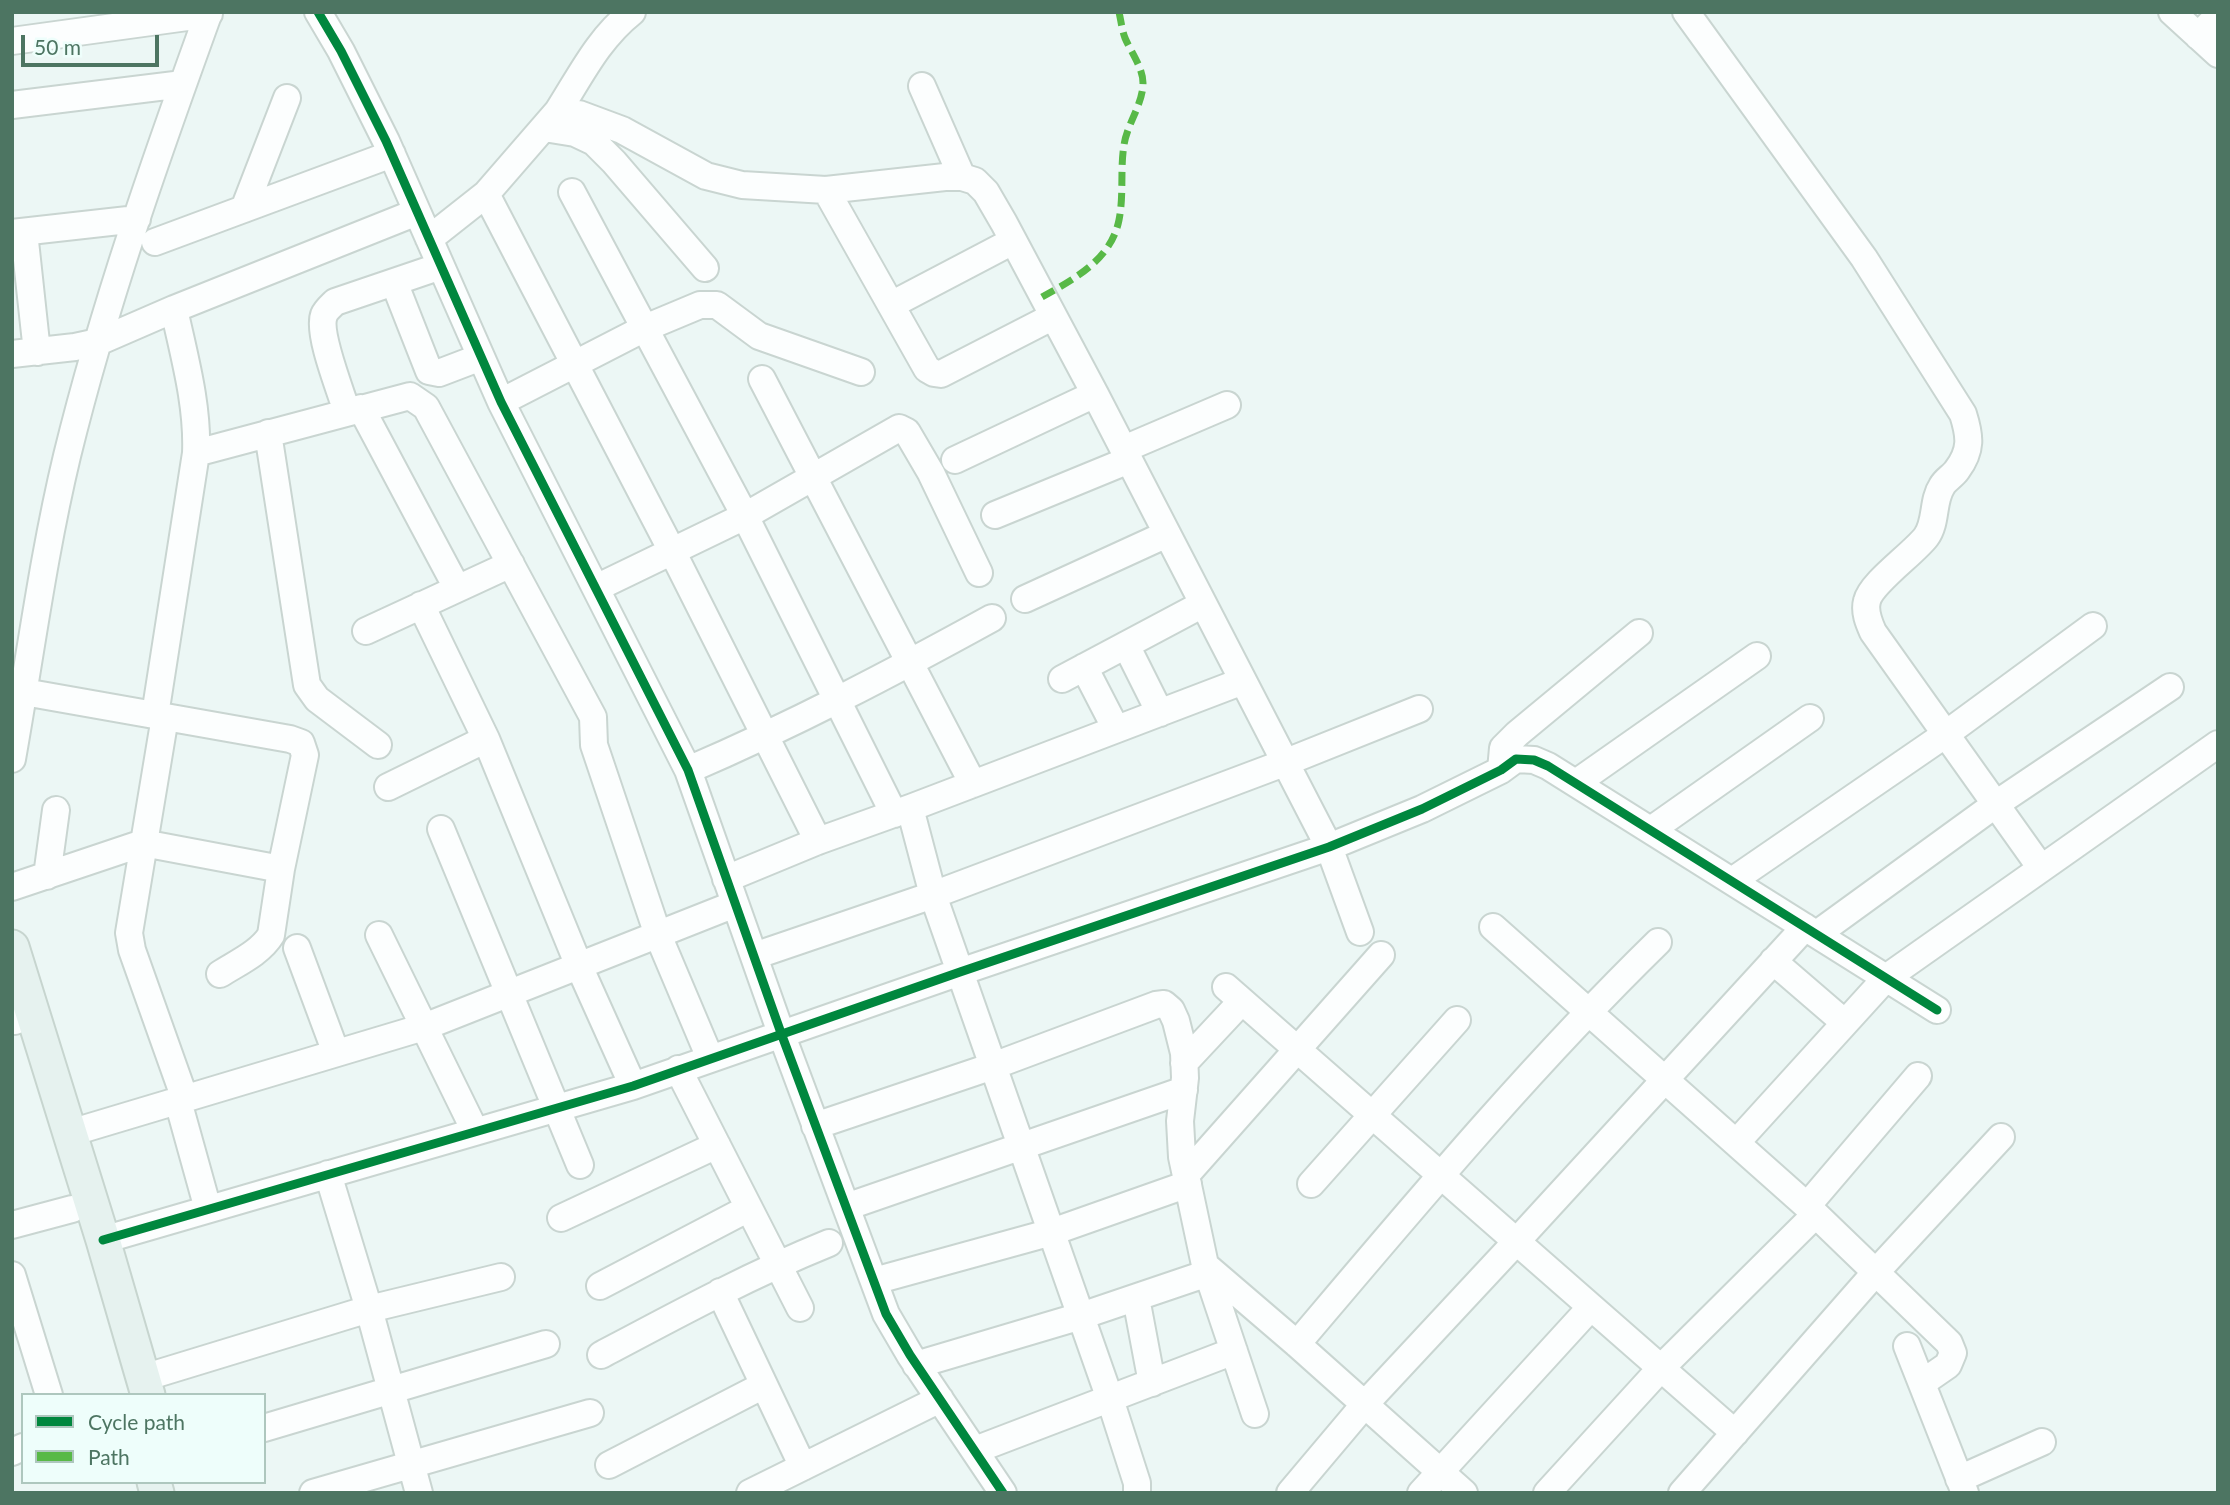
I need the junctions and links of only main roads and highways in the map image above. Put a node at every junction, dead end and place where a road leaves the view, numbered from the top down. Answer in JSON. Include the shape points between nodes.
{"nodes":[{"id":1,"x":12,"y":947,"type":"edge"},
{"id":2,"x":13,"y":1017,"type":"edge"},
{"id":3,"x":139,"y":1389,"type":"edge"}],
"edges":[{"from":1,"to":3,"type":"main road","via":[[103,1240]]},
{"from":2,"to":3,"type":"main road","via":[[72,1209]]}]}
